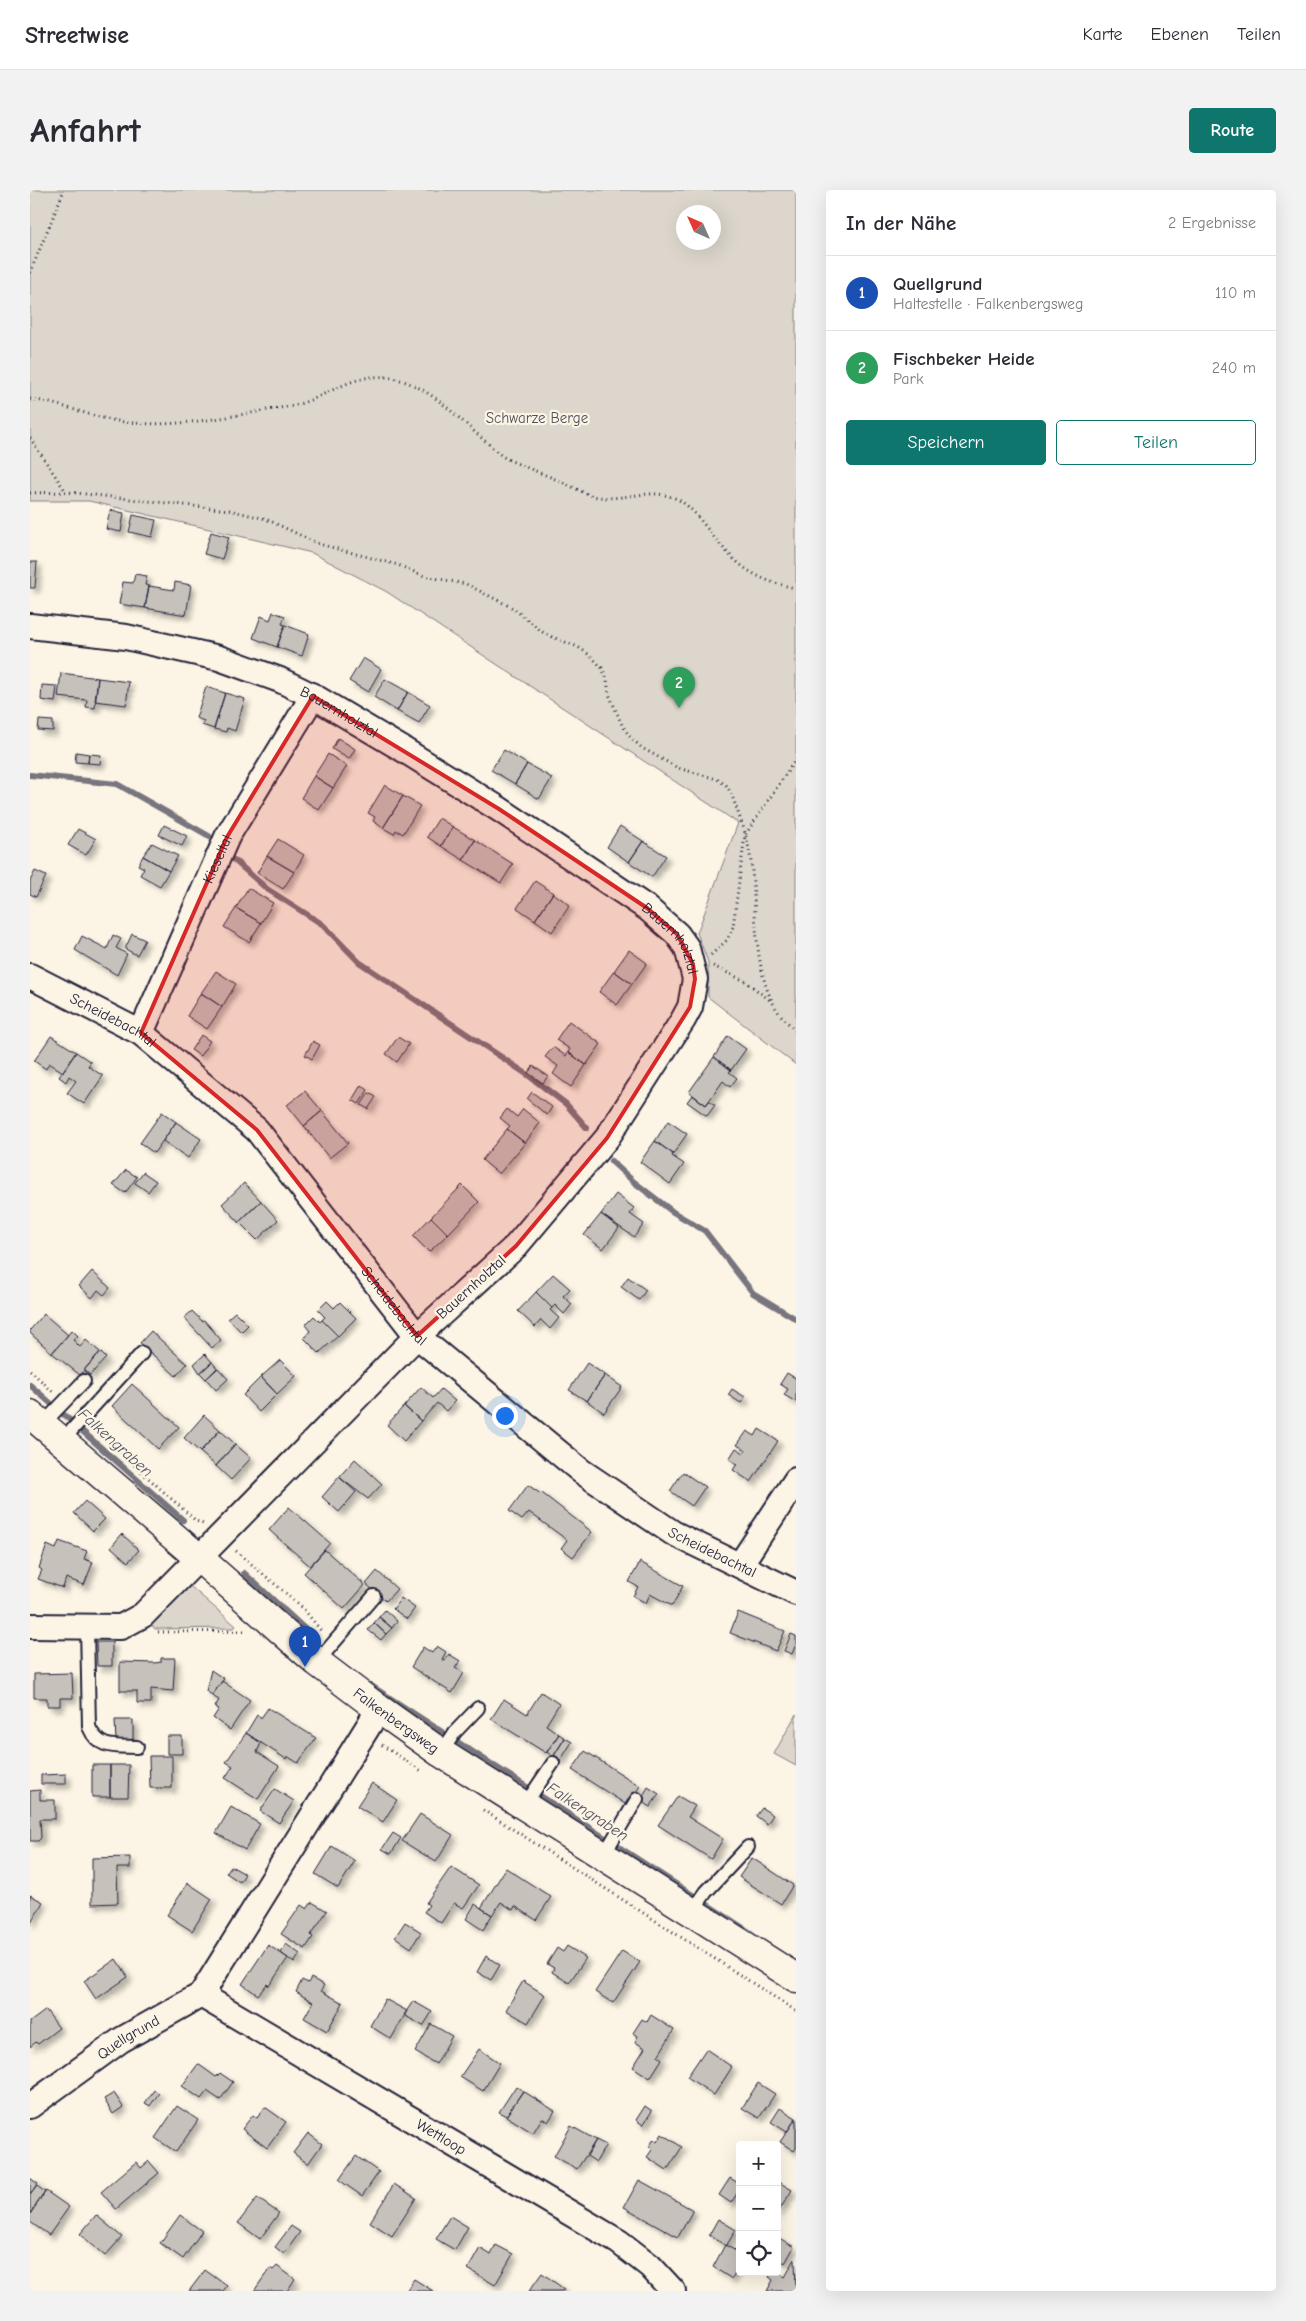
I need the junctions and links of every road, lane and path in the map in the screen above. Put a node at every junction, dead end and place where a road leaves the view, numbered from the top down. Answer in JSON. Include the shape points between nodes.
{"nodes":[{"id":1,"x":64,"y":190,"type":"edge"},
{"id":2,"x":30,"y":273,"type":"edge"},
{"id":3,"x":30,"y":399,"type":"edge"},
{"id":4,"x":30,"y":438,"type":"edge"},
{"id":5,"x":67,"y":492,"type":"junction"},
{"id":6,"x":30,"y":493,"type":"edge"},
{"id":7,"x":796,"y":588,"type":"edge"},
{"id":8,"x":30,"y":626,"type":"edge"},
{"id":9,"x":313,"y":696,"type":"junction"},
{"id":10,"x":796,"y":759,"type":"edge"},
{"id":11,"x":745,"y":835,"type":"junction"},
{"id":12,"x":699,"y":962,"type":"junction"},
{"id":13,"x":30,"y":976,"type":"edge"},
{"id":14,"x":772,"y":1002,"type":"junction"},
{"id":15,"x":796,"y":1031,"type":"edge"},
{"id":16,"x":141,"y":1033,"type":"junction"},
{"id":17,"x":417,"y":1336,"type":"junction"},
{"id":18,"x":142,"y":1353,"type":"dead end"},
{"id":19,"x":30,"y":1370,"type":"edge"},
{"id":20,"x":84,"y":1381,"type":"dead end"},
{"id":21,"x":61,"y":1419,"type":"edge"},
{"id":22,"x":796,"y":1480,"type":"edge"},
{"id":23,"x":222,"y":1533,"type":"junction"},
{"id":24,"x":199,"y":1558,"type":"junction"},
{"id":25,"x":740,"y":1565,"type":"junction"},
{"id":26,"x":796,"y":1593,"type":"edge"},
{"id":27,"x":374,"y":1596,"type":"dead end"},
{"id":28,"x":274,"y":1624,"type":"junction"},
{"id":29,"x":30,"y":1626,"type":"edge"},
{"id":30,"x":87,"y":1626,"type":"junction"},
{"id":31,"x":121,"y":1626,"type":"junction"},
{"id":32,"x":324,"y":1653,"type":"junction"},
{"id":33,"x":478,"y":1708,"type":"dead end"},
{"id":34,"x":379,"y":1709,"type":"junction"},
{"id":35,"x":447,"y":1744,"type":"junction"},
{"id":36,"x":136,"y":1748,"type":"dead end"},
{"id":37,"x":553,"y":1763,"type":"dead end"},
{"id":38,"x":530,"y":1797,"type":"junction"},
{"id":39,"x":637,"y":1798,"type":"dead end"},
{"id":40,"x":748,"y":1847,"type":"dead end"},
{"id":41,"x":609,"y":1848,"type":"junction"},
{"id":42,"x":697,"y":1904,"type":"junction"},
{"id":43,"x":796,"y":1978,"type":"edge"},
{"id":44,"x":201,"y":1995,"type":"junction"},
{"id":45,"x":30,"y":2106,"type":"edge"},
{"id":46,"x":673,"y":2291,"type":"edge"}],
"edges":[{"from":1,"to":2,"type":"path"},
{"from":3,"to":7,"type":"path","via":[[113,420],[185,422],[294,406],[366,376],[387,376],[426,391],[504,457],[593,496],[624,498],[646,493],[678,500],[694,513],[729,557],[742,568]]},
{"from":4,"to":5,"type":"path"},
{"from":5,"to":6,"type":"path"},
{"from":5,"to":11,"type":"path","via":[[228,510],[266,519],[319,544],[398,565],[424,576],[466,584],[513,608],[545,634],[578,647],[591,656],[607,679],[609,694],[622,725],[642,748],[678,768],[726,784]]},
{"from":8,"to":9,"type":"street","name":"Bauernholztal","via":[[126,637],[219,658]]},
{"from":9,"to":12,"type":"street","name":"Bauernholztal","via":[[499,809],[647,908],[677,934]]},
{"from":9,"to":16,"type":"street","name":"Kieseltal","via":[[227,837]]},
{"from":10,"to":11,"type":"path"},
{"from":11,"to":12,"type":"path","via":[[734,927],[719,950]]},
{"from":11,"to":14,"type":"path","via":[[750,854],[758,941]]},
{"from":12,"to":14,"type":"path","via":[[746,981]]},
{"from":12,"to":17,"type":"street","name":"Bauernholztal","via":[[690,1007],[607,1138],[516,1246]]},
{"from":13,"to":16,"type":"street","name":"Scheidebachtal"},
{"from":14,"to":15,"type":"path"},
{"from":16,"to":17,"type":"street","name":"Scheidebachtal","via":[[257,1130]]},
{"from":17,"to":23,"type":"street","name":"Bauernholztal"},
{"from":17,"to":25,"type":"street","name":"Scheidebachtal","via":[[581,1471],[673,1533]]},
{"from":18,"to":21,"type":"lane"},
{"from":19,"to":21,"type":"path"},
{"from":20,"to":21,"type":"lane"},
{"from":21,"to":23,"type":"path","via":[[196,1521]]},
{"from":21,"to":24,"type":"street","name":"Falkenbergsweg"},
{"from":22,"to":25,"type":"street"},
{"from":23,"to":24,"type":"street","name":"Bauernholztal"},
{"from":23,"to":32,"type":"path","via":[[239,1554],[302,1608]]},
{"from":24,"to":28,"type":"street","name":"Falkenbergsweg"},
{"from":24,"to":31,"type":"street","name":"Bauernholztal","via":[[143,1614]]},
{"from":25,"to":26,"type":"street","name":"Scheidebachtal"},
{"from":27,"to":32,"type":"lane"},
{"from":28,"to":31,"type":"path","via":[[248,1631],[134,1632]]},
{"from":28,"to":32,"type":"street","name":"Falkenbergsweg"},
{"from":29,"to":30,"type":"street"},
{"from":30,"to":31,"type":"street"},
{"from":30,"to":36,"type":"lane","via":[[89,1727],[93,1738],[101,1743]]},
{"from":32,"to":34,"type":"street","name":"Falkenbergsweg"},
{"from":33,"to":35,"type":"lane"},
{"from":34,"to":35,"type":"street","name":"Falkenbergsweg"},
{"from":34,"to":44,"type":"street","name":"Quellgrund"},
{"from":35,"to":38,"type":"street","name":"Falkenbergsweg"},
{"from":37,"to":38,"type":"lane"},
{"from":38,"to":41,"type":"street","name":"Falkenbergsweg"},
{"from":39,"to":41,"type":"lane"},
{"from":40,"to":42,"type":"lane"},
{"from":41,"to":42,"type":"street","name":"Falkenbergsweg"},
{"from":42,"to":43,"type":"street","name":"Falkenbergsweg"},
{"from":44,"to":45,"type":"street","name":"Quellgrund","via":[[121,2040]]},
{"from":44,"to":46,"type":"street","name":"Wettloop","via":[[619,2242],[650,2266]]}]}
